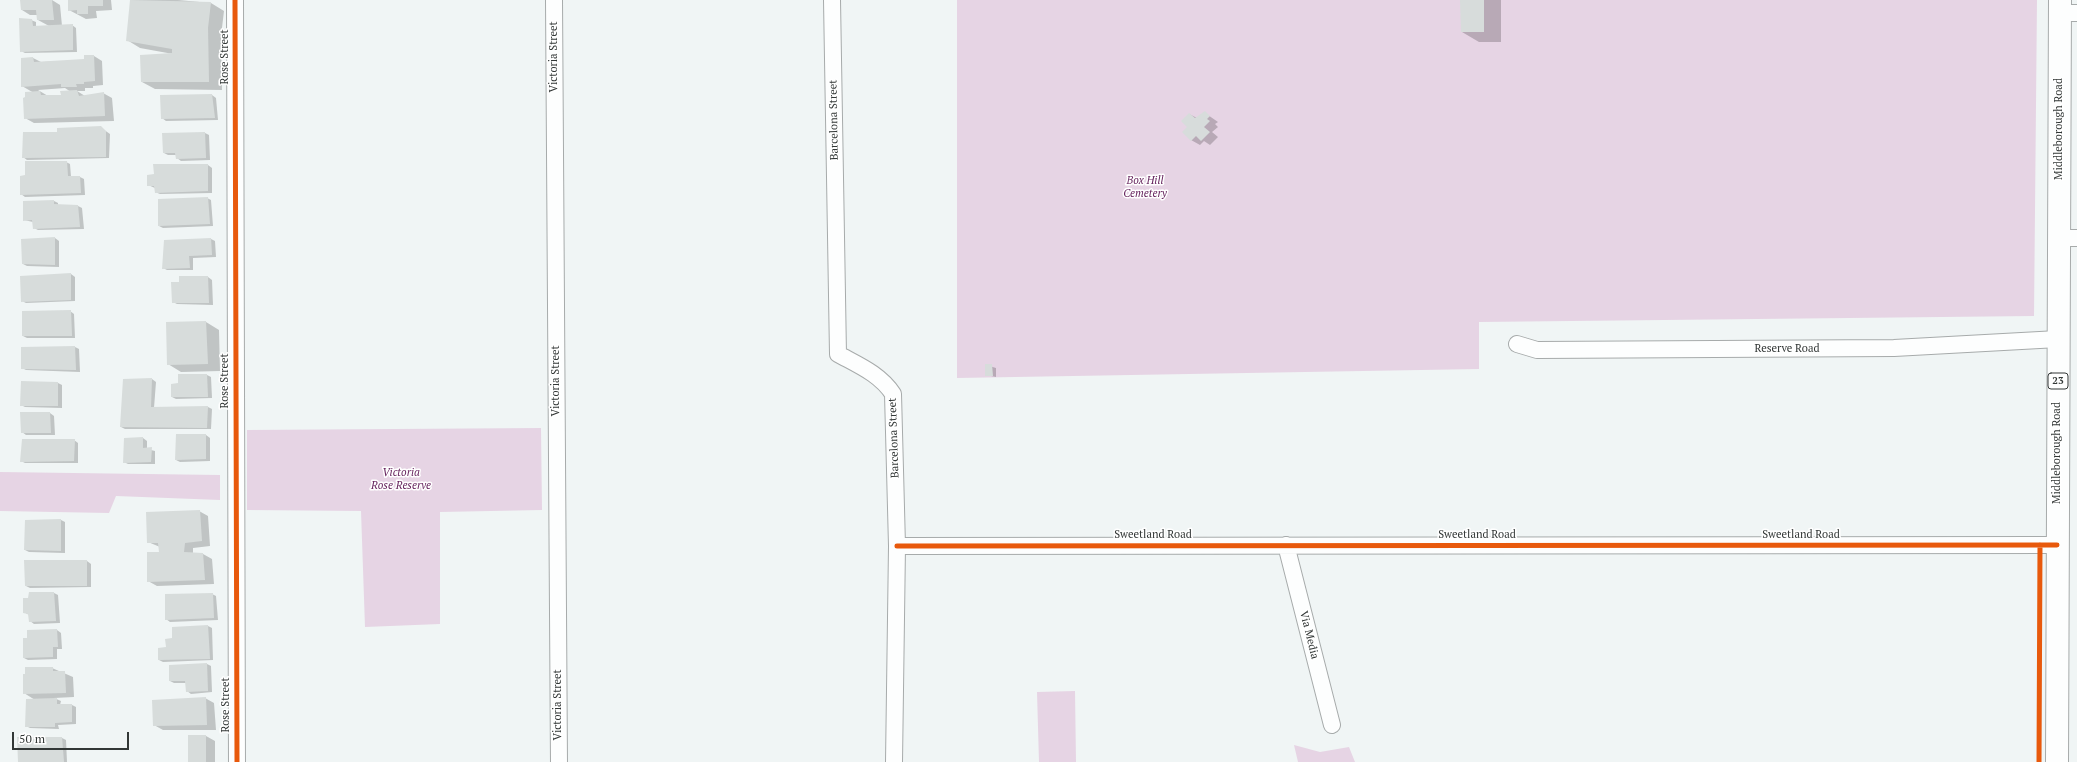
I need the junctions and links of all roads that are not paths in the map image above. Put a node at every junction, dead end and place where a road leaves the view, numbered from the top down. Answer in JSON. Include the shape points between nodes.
{"nodes":[{"id":1,"x":235,"y":0,"type":"edge"},
{"id":2,"x":554,"y":0,"type":"edge"},
{"id":3,"x":832,"y":0,"type":"edge"},
{"id":4,"x":2066,"y":9,"type":"edge"},
{"id":5,"x":2068,"y":238,"type":"edge"},
{"id":6,"x":2058,"y":339,"type":"junction"},
{"id":7,"x":1517,"y":344,"type":"dead end"},
{"id":8,"x":1286,"y":545,"type":"junction"},
{"id":9,"x":2057,"y":545,"type":"junction"},
{"id":10,"x":897,"y":546,"type":"junction"},
{"id":11,"x":1332,"y":725,"type":"dead end"},
{"id":12,"x":237,"y":762,"type":"edge"},
{"id":13,"x":559,"y":762,"type":"edge"},
{"id":14,"x":894,"y":762,"type":"edge"},
{"id":15,"x":2057,"y":762,"type":"edge"}],
"edges":[{"from":1,"to":12,"type":"street","name":"Rose Street"},
{"from":2,"to":13,"type":"street","name":"Victoria Street"},
{"from":3,"to":10,"type":"street","name":"Barcelona Street","via":[[838,354],[878,377],[886,383],[893,394]]},
{"from":4,"to":5,"type":"main road","name":"Middleborough Road","number":"23"},
{"from":5,"to":6,"type":"main road","name":"Middleborough Road","number":"23"},
{"from":6,"to":7,"type":"street","name":"Reserve Road","via":[[1886,348],[1537,350]]},
{"from":6,"to":9,"type":"main road","name":"Middleborough Road","number":"23"},
{"from":8,"to":9,"type":"street","name":"Sweetland Road"},
{"from":8,"to":10,"type":"street","name":"Sweetland Road"},
{"from":8,"to":11,"type":"street","name":"Via Media"},
{"from":9,"to":15,"type":"main road","name":"Middleborough Road","number":"23"},
{"from":10,"to":14,"type":"street","name":"Barcelona Street"}]}
